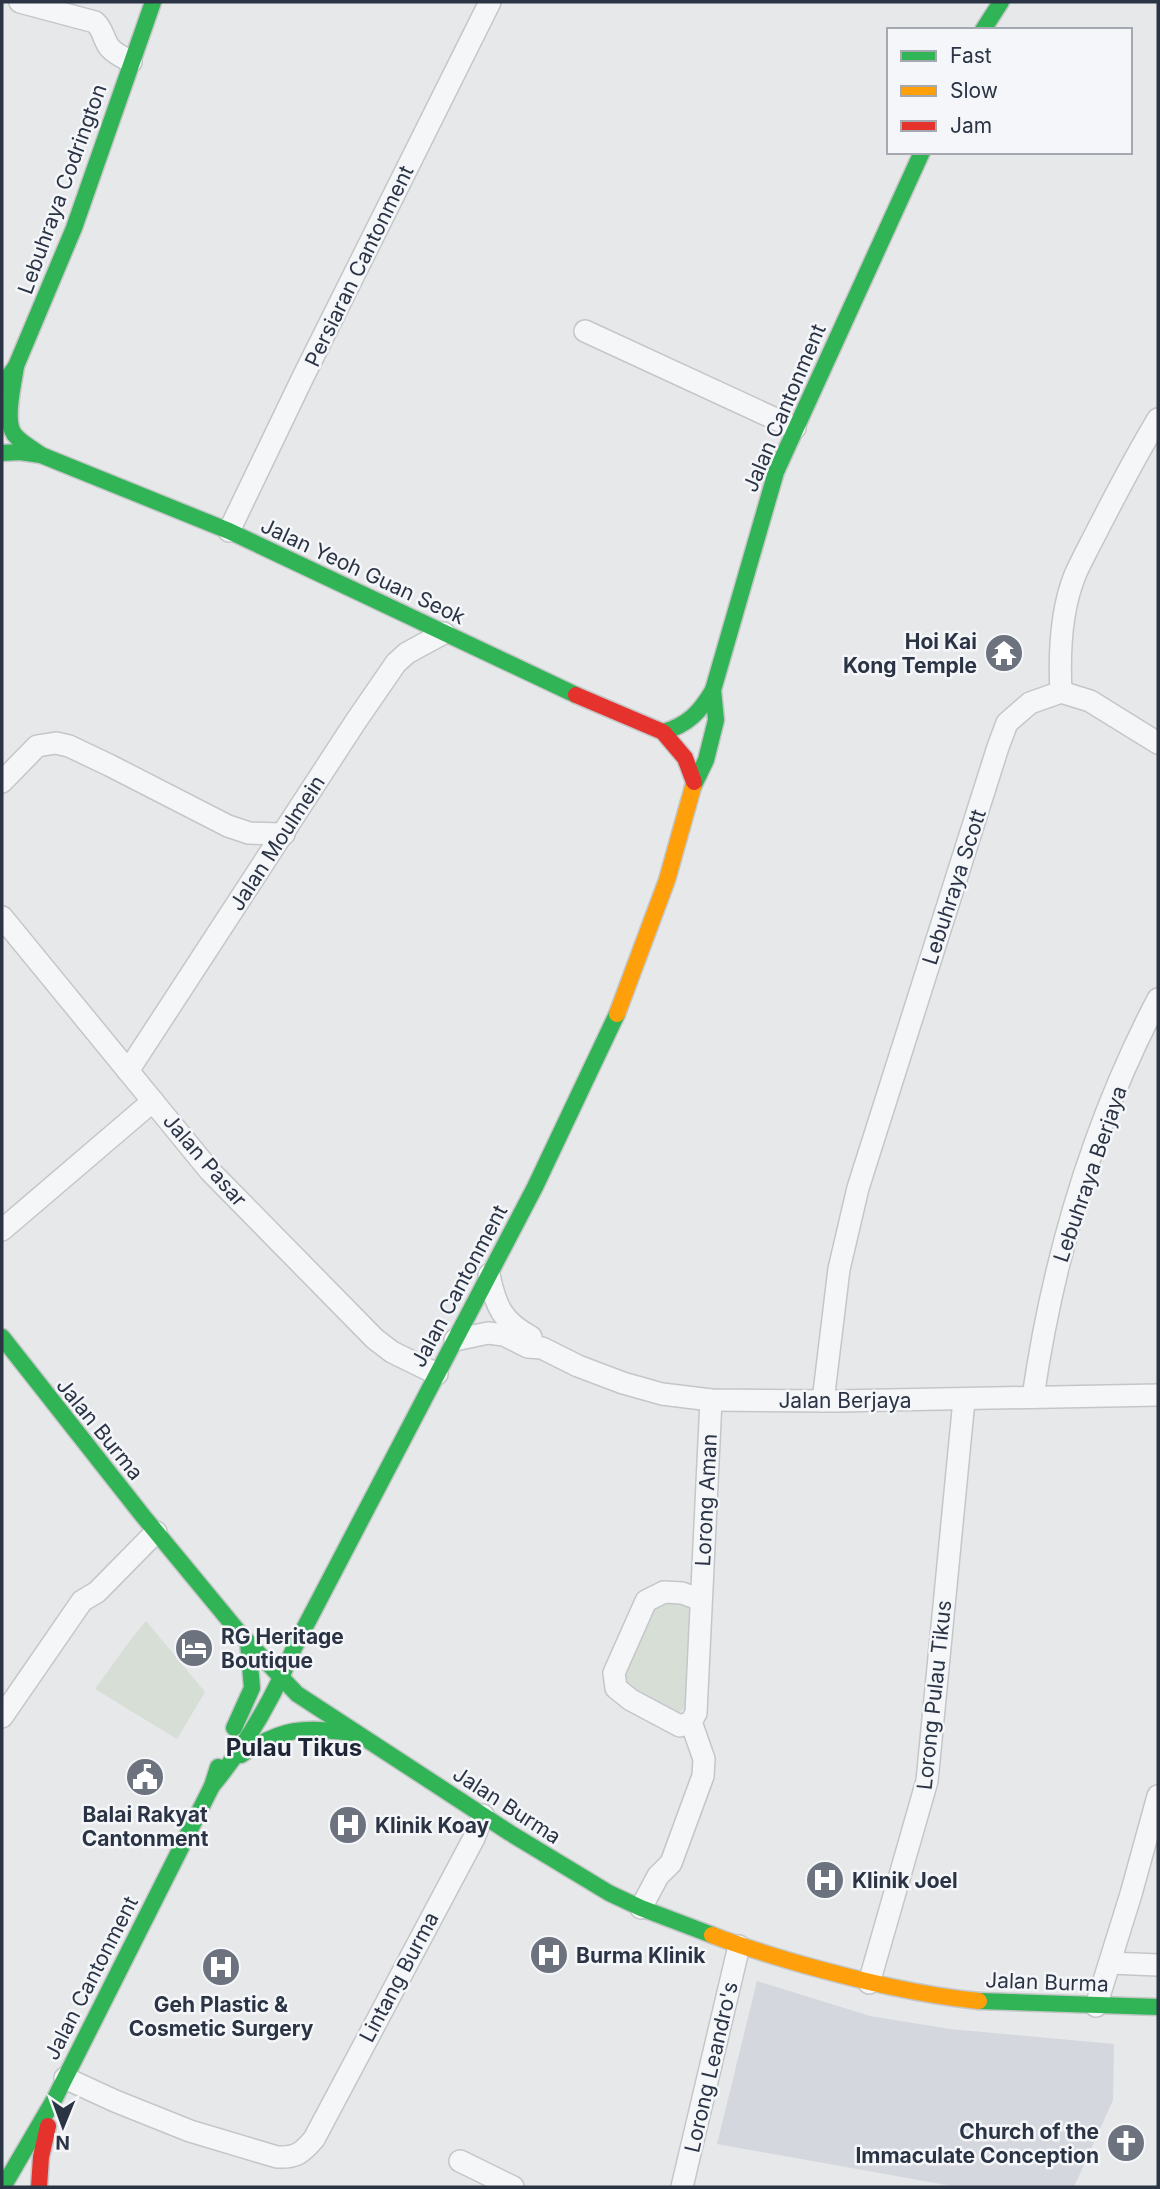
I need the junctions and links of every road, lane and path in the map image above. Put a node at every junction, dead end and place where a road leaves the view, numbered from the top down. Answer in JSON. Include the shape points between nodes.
{"nodes":[{"id":1,"x":20,"y":2,"type":"edge"},
{"id":2,"x":153,"y":2,"type":"edge"},
{"id":3,"x":490,"y":2,"type":"edge"},
{"id":4,"x":1001,"y":2,"type":"edge"},
{"id":5,"x":984,"y":28,"type":"edge"},
{"id":6,"x":131,"y":62,"type":"junction"},
{"id":7,"x":921,"y":154,"type":"edge"},
{"id":8,"x":585,"y":331,"type":"dead end"},
{"id":9,"x":16,"y":366,"type":"junction"},
{"id":10,"x":2,"y":387,"type":"edge"},
{"id":11,"x":1158,"y":419,"type":"edge"},
{"id":12,"x":795,"y":428,"type":"junction"},
{"id":13,"x":2,"y":453,"type":"edge"},
{"id":14,"x":41,"y":455,"type":"junction"},
{"id":15,"x":229,"y":531,"type":"junction"},
{"id":16,"x":444,"y":633,"type":"junction"},
{"id":17,"x":713,"y":690,"type":"junction"},
{"id":18,"x":1061,"y":691,"type":"junction"},
{"id":19,"x":663,"y":732,"type":"junction"},
{"id":20,"x":1158,"y":743,"type":"edge"},
{"id":21,"x":2,"y":782,"type":"edge"},
{"id":22,"x":694,"y":782,"type":"junction"},
{"id":23,"x":228,"y":826,"type":"junction"},
{"id":24,"x":284,"y":834,"type":"junction"},
{"id":25,"x":256,"y":876,"type":"junction"},
{"id":26,"x":2,"y":917,"type":"edge"},
{"id":27,"x":1158,"y":999,"type":"edge"},
{"id":28,"x":128,"y":1071,"type":"junction"},
{"id":29,"x":153,"y":1101,"type":"junction"},
{"id":30,"x":2,"y":1230,"type":"edge"},
{"id":31,"x":489,"y":1275,"type":"junction"},
{"id":32,"x":2,"y":1337,"type":"edge"},
{"id":33,"x":455,"y":1340,"type":"junction"},
{"id":34,"x":542,"y":1348,"type":"junction"},
{"id":35,"x":437,"y":1374,"type":"junction"},
{"id":36,"x":1158,"y":1395,"type":"edge"},
{"id":37,"x":1032,"y":1396,"type":"junction"},
{"id":38,"x":964,"y":1399,"type":"junction"},
{"id":39,"x":710,"y":1400,"type":"junction"},
{"id":40,"x":823,"y":1401,"type":"junction"},
{"id":41,"x":156,"y":1532,"type":"junction"},
{"id":42,"x":701,"y":1600,"type":"junction"},
{"id":43,"x":248,"y":1642,"type":"junction"},
{"id":44,"x":282,"y":1680,"type":"junction"},
{"id":45,"x":2,"y":1717,"type":"edge"},
{"id":46,"x":691,"y":1721,"type":"junction"},
{"id":47,"x":356,"y":1734,"type":"junction"},
{"id":48,"x":235,"y":1759,"type":"junction"},
{"id":49,"x":212,"y":1786,"type":"junction"},
{"id":50,"x":1158,"y":1796,"type":"edge"},
{"id":51,"x":483,"y":1815,"type":"junction"},
{"id":52,"x":641,"y":1908,"type":"junction"},
{"id":53,"x":739,"y":1946,"type":"junction"},
{"id":54,"x":1110,"y":1963,"type":"junction"},
{"id":55,"x":1158,"y":1965,"type":"edge"},
{"id":56,"x":869,"y":1983,"type":"junction"},
{"id":57,"x":1096,"y":2006,"type":"junction"},
{"id":58,"x":1158,"y":2007,"type":"edge"},
{"id":59,"x":65,"y":2078,"type":"junction"},
{"id":60,"x":55,"y":2098,"type":"junction"},
{"id":61,"x":460,"y":2161,"type":"dead end"},
{"id":62,"x":3,"y":2187,"type":"edge"},
{"id":63,"x":39,"y":2187,"type":"edge"},
{"id":64,"x":513,"y":2187,"type":"edge"},
{"id":65,"x":682,"y":2187,"type":"edge"}],
"edges":[{"from":1,"to":6,"type":"street","via":[[95,22],[112,50]]},
{"from":2,"to":6,"type":"main road","name":"Lebuhraya Codrington"},
{"from":3,"to":15,"type":"street","name":"Persiaran Cantonment"},
{"from":4,"to":5,"type":"main road"},
{"from":6,"to":9,"type":"main road","name":"Lebuhraya Codrington","via":[[74,228]]},
{"from":7,"to":12,"type":"main road","name":"Jalan Cantonment"},
{"from":8,"to":12,"type":"street"},
{"from":9,"to":10,"type":"main road","name":"Lebuhraya Codrington"},
{"from":9,"to":14,"type":"main road","name":"Jalan Yeoh Guan Seok","via":[[11,429]]},
{"from":11,"to":18,"type":"street","via":[[1074,576],[1063,630]]},
{"from":12,"to":17,"type":"main road","name":"Jalan Cantonment","via":[[760,523]]},
{"from":13,"to":14,"type":"main road","name":"Jalan Yeoh Guan Seok"},
{"from":14,"to":15,"type":"main road","name":"Jalan Yeoh Guan Seok"},
{"from":15,"to":16,"type":"main road","name":"Jalan Yeoh Guan Seok"},
{"from":16,"to":19,"type":"main road","name":"Jalan Yeoh Guan Seok"},
{"from":16,"to":24,"type":"street","name":"Jalan Moulmein","via":[[396,663]]},
{"from":17,"to":19,"type":"main road","name":"Jalan Cantonment","via":[[690,722]]},
{"from":17,"to":22,"type":"main road","name":"Jalan Cantonment","via":[[716,720],[706,760]]},
{"from":18,"to":20,"type":"street","via":[[1090,701]]},
{"from":18,"to":40,"type":"street","name":"Lebuhraya Scott","via":[[1030,703],[1007,723],[998,747],[858,1188],[839,1269]]},
{"from":19,"to":22,"type":"main road","via":[[685,758]]},
{"from":21,"to":23,"type":"street","via":[[37,746],[56,743]]},
{"from":22,"to":31,"type":"main road","name":"Jalan Cantonment","via":[[667,880],[622,1003]]},
{"from":23,"to":24,"type":"street","via":[[249,833]]},
{"from":23,"to":25,"type":"street","via":[[254,851]]},
{"from":24,"to":25,"type":"street","name":"Jalan Moulmein"},
{"from":25,"to":28,"type":"street","name":"Jalan Moulmein"},
{"from":26,"to":28,"type":"street","name":"Jalan Pasar"},
{"from":27,"to":37,"type":"street","name":"Lebuhraya Berjaya","via":[[1081,1186],[1042,1335]]},
{"from":28,"to":29,"type":"street","name":"Jalan Pasar"},
{"from":29,"to":30,"type":"street"},
{"from":29,"to":35,"type":"street","name":"Jalan Pasar","via":[[210,1171],[375,1339]]},
{"from":31,"to":33,"type":"main road","name":"Jalan Cantonment"},
{"from":31,"to":34,"type":"street","name":"Jalan Berjaya","via":[[500,1312]]},
{"from":32,"to":41,"type":"main road","name":"Jalan Burma"},
{"from":33,"to":34,"type":"street","name":"Jalan Berjaya","via":[[488,1333]]},
{"from":33,"to":35,"type":"main road","name":"Jalan Cantonment"},
{"from":34,"to":39,"type":"street","name":"Jalan Berjaya","via":[[623,1384]]},
{"from":35,"to":44,"type":"main road","name":"Jalan Cantonment","via":[[294,1648]]},
{"from":36,"to":37,"type":"street","name":"Jalan Berjaya"},
{"from":37,"to":38,"type":"street","name":"Jalan Berjaya"},
{"from":38,"to":40,"type":"street","name":"Jalan Berjaya"},
{"from":38,"to":56,"type":"street","name":"Lorong Pulau Tikus","via":[[927,1781]]},
{"from":39,"to":40,"type":"street","name":"Jalan Berjaya"},
{"from":39,"to":42,"type":"street","name":"Lorong Aman"},
{"from":41,"to":43,"type":"main road","name":"Jalan Burma"},
{"from":41,"to":45,"type":"street","via":[[97,1592],[82,1601]]},
{"from":42,"to":46,"type":"street","name":"Lorong Aman","via":[[696,1713]]},
{"from":42,"to":46,"type":"street","name":"Lorong Aman","via":[[664,1592],[646,1601],[614,1673],[616,1688],[631,1700],[680,1726]]},
{"from":43,"to":44,"type":"main road","name":"Jalan Burma"},
{"from":43,"to":49,"type":"main road","name":"Jalan Cantonment","via":[[252,1688],[221,1754]]},
{"from":44,"to":47,"type":"main road","name":"Jalan Burma"},
{"from":44,"to":48,"type":"main road","name":"Jalan Cantonment"},
{"from":46,"to":52,"type":"street","via":[[704,1759],[703,1776],[671,1863],[658,1876]]},
{"from":47,"to":48,"type":"main road","via":[[285,1730]]},
{"from":47,"to":51,"type":"main road","name":"Jalan Burma"},
{"from":48,"to":49,"type":"main road","name":"Jalan Cantonment"},
{"from":49,"to":59,"type":"main road","name":"Jalan Cantonment"},
{"from":50,"to":54,"type":"street"},
{"from":51,"to":52,"type":"main road","name":"Jalan Burma","via":[[609,1894]]},
{"from":51,"to":59,"type":"street","name":"Lintang Burma","via":[[314,2139],[303,2152],[292,2158],[277,2157],[190,2131]]},
{"from":52,"to":53,"type":"main road","name":"Jalan Burma"},
{"from":53,"to":56,"type":"main road","name":"Jalan Burma"},
{"from":53,"to":65,"type":"street","name":"Lorong Leandro's"},
{"from":54,"to":55,"type":"street"},
{"from":54,"to":57,"type":"street"},
{"from":56,"to":57,"type":"main road","name":"Jalan Burma","via":[[993,2003]]},
{"from":57,"to":58,"type":"main road","name":"Jalan Burma"},
{"from":59,"to":60,"type":"main road","name":"Jalan Cantonment"},
{"from":60,"to":62,"type":"main road","name":"Jalan Cantonment"},
{"from":60,"to":63,"type":"main road"},
{"from":61,"to":64,"type":"street"}]}
